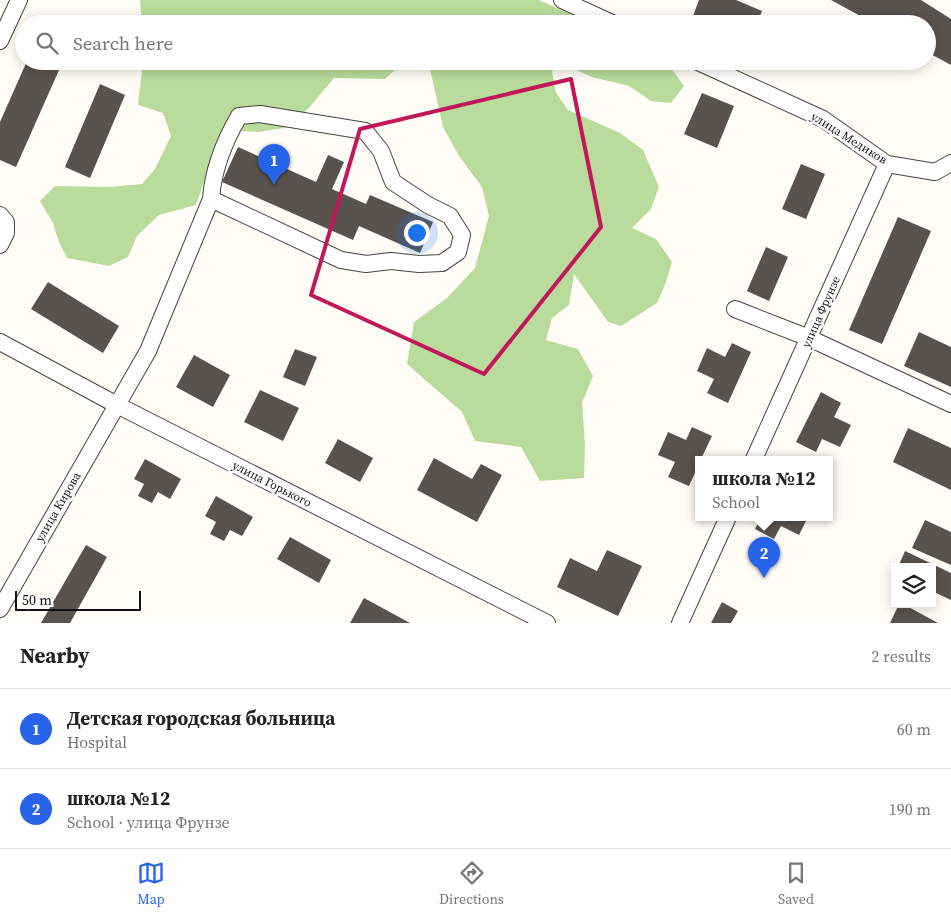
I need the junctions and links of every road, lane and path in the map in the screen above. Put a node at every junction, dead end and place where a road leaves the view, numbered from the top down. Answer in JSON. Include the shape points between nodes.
{"nodes":[{"id":1,"x":19,"y":0,"type":"edge"},
{"id":2,"x":562,"y":0,"type":"edge"},
{"id":3,"x":594,"y":15,"type":"edge"},
{"id":4,"x":0,"y":41,"type":"edge"},
{"id":5,"x":716,"y":70,"type":"edge"},
{"id":6,"x":951,"y":163,"type":"edge"},
{"id":7,"x":887,"y":164,"type":"junction"},
{"id":8,"x":211,"y":199,"type":"junction"},
{"id":9,"x":0,"y":215,"type":"edge"},
{"id":10,"x":0,"y":246,"type":"edge"},
{"id":11,"x":735,"y":309,"type":"dead end"},
{"id":12,"x":809,"y":338,"type":"junction"},
{"id":13,"x":0,"y":342,"type":"edge"},
{"id":14,"x":951,"y":404,"type":"edge"},
{"id":15,"x":117,"y":405,"type":"junction"},
{"id":16,"x":755,"y":456,"type":"edge"},
{"id":17,"x":726,"y":521,"type":"edge"},
{"id":18,"x":0,"y":609,"type":"edge"},
{"id":19,"x":547,"y":623,"type":"edge"},
{"id":20,"x":680,"y":623,"type":"edge"}],
"edges":[{"from":1,"to":4,"type":"street"},
{"from":2,"to":3,"type":"street"},
{"from":5,"to":7,"type":"street","name":"улица Медиков","via":[[823,119]]},
{"from":6,"to":7,"type":"street","name":"улица Медиков","via":[[935,172]]},
{"from":7,"to":12,"type":"street","name":"улица Фрунзе"},
{"from":8,"to":8,"type":"street","name":"улица Кирова","via":[[342,260],[366,264],[391,261],[442,263],[458,252],[462,235],[450,216],[393,182],[381,151],[365,131],[260,114],[239,116],[226,139],[212,181]]},
{"from":8,"to":15,"type":"street","name":"улица Кирова","via":[[148,351]]},
{"from":9,"to":10,"type":"street","via":[[6,222],[6,233]]},
{"from":11,"to":12,"type":"street"},
{"from":12,"to":14,"type":"street"},
{"from":12,"to":16,"type":"street","name":"улица Фрунзе"},
{"from":13,"to":15,"type":"street","name":"улица Горького"},
{"from":15,"to":18,"type":"street","name":"улица Кирова"},
{"from":15,"to":19,"type":"street","name":"улица Горького"},
{"from":17,"to":20,"type":"street"}]}
